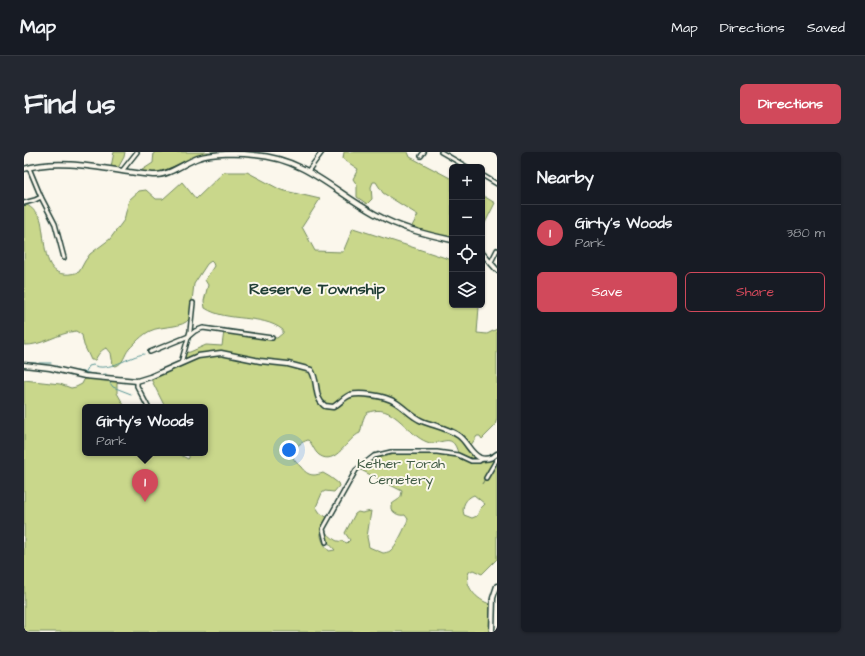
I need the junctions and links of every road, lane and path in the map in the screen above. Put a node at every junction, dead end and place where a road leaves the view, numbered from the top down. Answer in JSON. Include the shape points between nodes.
{"nodes":[{"id":1,"x":137,"y":152,"type":"edge"},
{"id":2,"x":322,"y":152,"type":"edge"},
{"id":3,"x":424,"y":152,"type":"edge"},
{"id":4,"x":441,"y":152,"type":"edge"},
{"id":5,"x":446,"y":153,"type":"edge"},
{"id":6,"x":421,"y":156,"type":"dead end"},
{"id":7,"x":462,"y":164,"type":"edge"},
{"id":8,"x":29,"y":168,"type":"junction"},
{"id":9,"x":24,"y":170,"type":"edge"},
{"id":10,"x":308,"y":170,"type":"junction"},
{"id":11,"x":122,"y":171,"type":"junction"},
{"id":12,"x":485,"y":177,"type":"edge"},
{"id":13,"x":497,"y":184,"type":"edge"},
{"id":14,"x":41,"y":197,"type":"junction"},
{"id":15,"x":24,"y":203,"type":"edge"},
{"id":16,"x":449,"y":239,"type":"edge"},
{"id":17,"x":497,"y":250,"type":"edge"},
{"id":18,"x":485,"y":256,"type":"edge"},
{"id":19,"x":64,"y":258,"type":"dead end"},
{"id":20,"x":491,"y":262,"type":"junction"},
{"id":21,"x":497,"y":270,"type":"edge"},
{"id":22,"x":193,"y":302,"type":"dead end"},
{"id":23,"x":189,"y":336,"type":"junction"},
{"id":24,"x":272,"y":338,"type":"dead end"},
{"id":25,"x":150,"y":352,"type":"dead end"},
{"id":26,"x":181,"y":363,"type":"junction"},
{"id":27,"x":24,"y":365,"type":"edge"},
{"id":28,"x":137,"y":381,"type":"junction"},
{"id":29,"x":146,"y":404,"type":"edge"},
{"id":30,"x":497,"y":454,"type":"edge"},
{"id":31,"x":482,"y":459,"type":"junction"},
{"id":32,"x":497,"y":459,"type":"edge"},
{"id":33,"x":486,"y":478,"type":"dead end"},
{"id":34,"x":326,"y":542,"type":"dead end"},
{"id":35,"x":497,"y":586,"type":"edge"},
{"id":36,"x":492,"y":632,"type":"edge"}],
"edges":[{"from":1,"to":11,"type":"street"},
{"from":2,"to":10,"type":"street"},
{"from":3,"to":6,"type":"street"},
{"from":4,"to":5,"type":"street"},
{"from":5,"to":7,"type":"street"},
{"from":8,"to":9,"type":"street"},
{"from":8,"to":11,"type":"street","via":[[61,164]]},
{"from":8,"to":14,"type":"street"},
{"from":10,"to":11,"type":"street","via":[[275,158],[249,154],[205,156],[156,175]]},
{"from":10,"to":16,"type":"street","via":[[386,220],[411,231]]},
{"from":12,"to":13,"type":"street"},
{"from":14,"to":15,"type":"street"},
{"from":14,"to":19,"type":"street","via":[[55,224]]},
{"from":17,"to":20,"type":"street"},
{"from":18,"to":20,"type":"street"},
{"from":20,"to":21,"type":"street"},
{"from":22,"to":23,"type":"street"},
{"from":23,"to":24,"type":"street","via":[[203,328]]},
{"from":23,"to":25,"type":"street"},
{"from":23,"to":26,"type":"street"},
{"from":26,"to":28,"type":"street"},
{"from":26,"to":31,"type":"street","via":[[198,356],[221,353],[311,370],[319,398],[325,406],[333,407],[346,397],[360,394],[390,399],[417,418],[458,435],[474,454]]},
{"from":27,"to":28,"type":"street","via":[[85,376]]},
{"from":28,"to":29,"type":"street"},
{"from":30,"to":31,"type":"street"},
{"from":31,"to":34,"type":"street","via":[[471,461],[458,455],[437,452],[391,452],[374,456],[356,470],[339,499],[323,529]]},
{"from":32,"to":33,"type":"street"},
{"from":35,"to":36,"type":"street","via":[[493,598]]}]}
